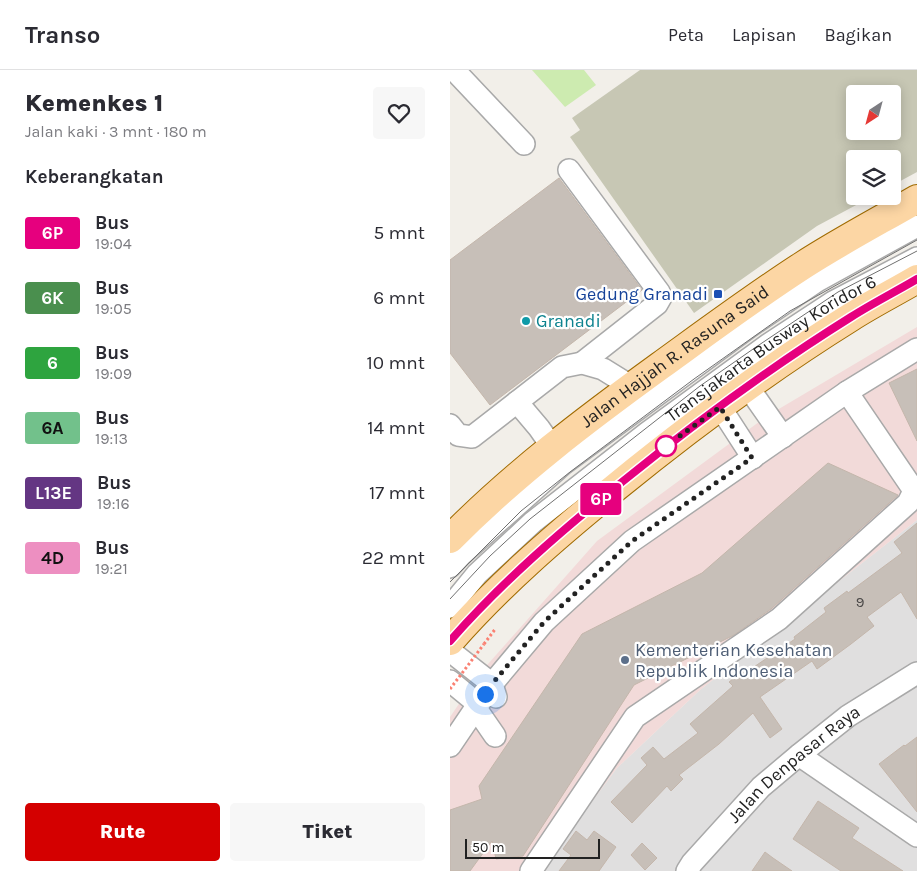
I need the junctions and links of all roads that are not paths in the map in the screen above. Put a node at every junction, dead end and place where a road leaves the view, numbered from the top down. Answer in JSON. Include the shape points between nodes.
{"nodes":[{"id":1,"x":454,"y":70,"type":"edge"},
{"id":2,"x":524,"y":144,"type":"dead end"},
{"id":3,"x":569,"y":170,"type":"dead end"},
{"id":4,"x":917,"y":199,"type":"edge"},
{"id":5,"x":917,"y":226,"type":"edge"},
{"id":6,"x":917,"y":258,"type":"edge"},
{"id":7,"x":917,"y":280,"type":"edge"},
{"id":8,"x":917,"y":349,"type":"edge"},
{"id":9,"x":582,"y":363,"type":"junction"},
{"id":10,"x":632,"y":386,"type":"junction"},
{"id":11,"x":748,"y":387,"type":"junction"},
{"id":12,"x":847,"y":392,"type":"junction"},
{"id":13,"x":517,"y":402,"type":"junction"},
{"id":14,"x":720,"y":407,"type":"junction"},
{"id":15,"x":450,"y":425,"type":"edge"},
{"id":16,"x":783,"y":437,"type":"junction"},
{"id":17,"x":552,"y":448,"type":"junction"},
{"id":18,"x":752,"y":458,"type":"junction"},
{"id":19,"x":450,"y":539,"type":"edge"},
{"id":20,"x":450,"y":567,"type":"edge"},
{"id":21,"x":450,"y":607,"type":"edge"},
{"id":22,"x":450,"y":641,"type":"edge"},
{"id":23,"x":450,"y":651,"type":"edge"},
{"id":24,"x":917,"y":673,"type":"edge"},
{"id":25,"x":450,"y":681,"type":"edge"},
{"id":26,"x":486,"y":698,"type":"junction"},
{"id":27,"x":495,"y":736,"type":"dead end"},
{"id":28,"x":450,"y":746,"type":"edge"},
{"id":29,"x":799,"y":755,"type":"junction"},
{"id":30,"x":917,"y":836,"type":"edge"},
{"id":31,"x":694,"y":868,"type":"edge"},
{"id":32,"x":531,"y":871,"type":"edge"}],
"edges":[{"from":1,"to":2,"type":"street"},
{"from":3,"to":9,"type":"street","via":[[661,297],[658,304]]},
{"from":4,"to":10,"type":"main road","name":"Jalan Hajjah R. Rasuna Said","via":[[803,265]]},
{"from":5,"to":20,"type":"street","name":"Transjakarta Busway Koridor 6","via":[[817,281],[748,327],[563,464]]},
{"from":6,"to":21,"type":"street","name":"Transjakarta Busway Koridor 6","via":[[834,302],[647,433],[533,522],[478,574]]},
{"from":7,"to":11,"type":"main road","via":[[852,316]]},
{"from":8,"to":12,"type":"street"},
{"from":9,"to":10,"type":"street","via":[[603,369]]},
{"from":9,"to":13,"type":"street","via":[[562,367]]},
{"from":10,"to":17,"type":"main road","name":"Jalan Hajjah R. Rasuna Said"},
{"from":11,"to":14,"type":"main road"},
{"from":11,"to":16,"type":"street"},
{"from":12,"to":16,"type":"street"},
{"from":12,"to":32,"type":"street","via":[[913,489],[908,503],[779,619],[635,717]]},
{"from":13,"to":15,"type":"street","via":[[472,437],[458,435]]},
{"from":13,"to":17,"type":"street"},
{"from":14,"to":18,"type":"street"},
{"from":14,"to":22,"type":"main road","via":[[573,522],[509,578]]},
{"from":16,"to":18,"type":"street"},
{"from":17,"to":19,"type":"main road","name":"Jalan Hajjah R. Rasuna Said","via":[[473,515]]},
{"from":18,"to":26,"type":"street","via":[[632,541],[544,622]]},
{"from":23,"to":26,"type":"street"},
{"from":24,"to":29,"type":"street","name":"Jalan Denpasar Raya","via":[[848,716]]},
{"from":25,"to":26,"type":"street"},
{"from":26,"to":27,"type":"street"},
{"from":26,"to":28,"type":"street"},
{"from":29,"to":30,"type":"street"},
{"from":29,"to":31,"type":"street","name":"Jalan Denpasar Raya","via":[[761,787]]}]}
